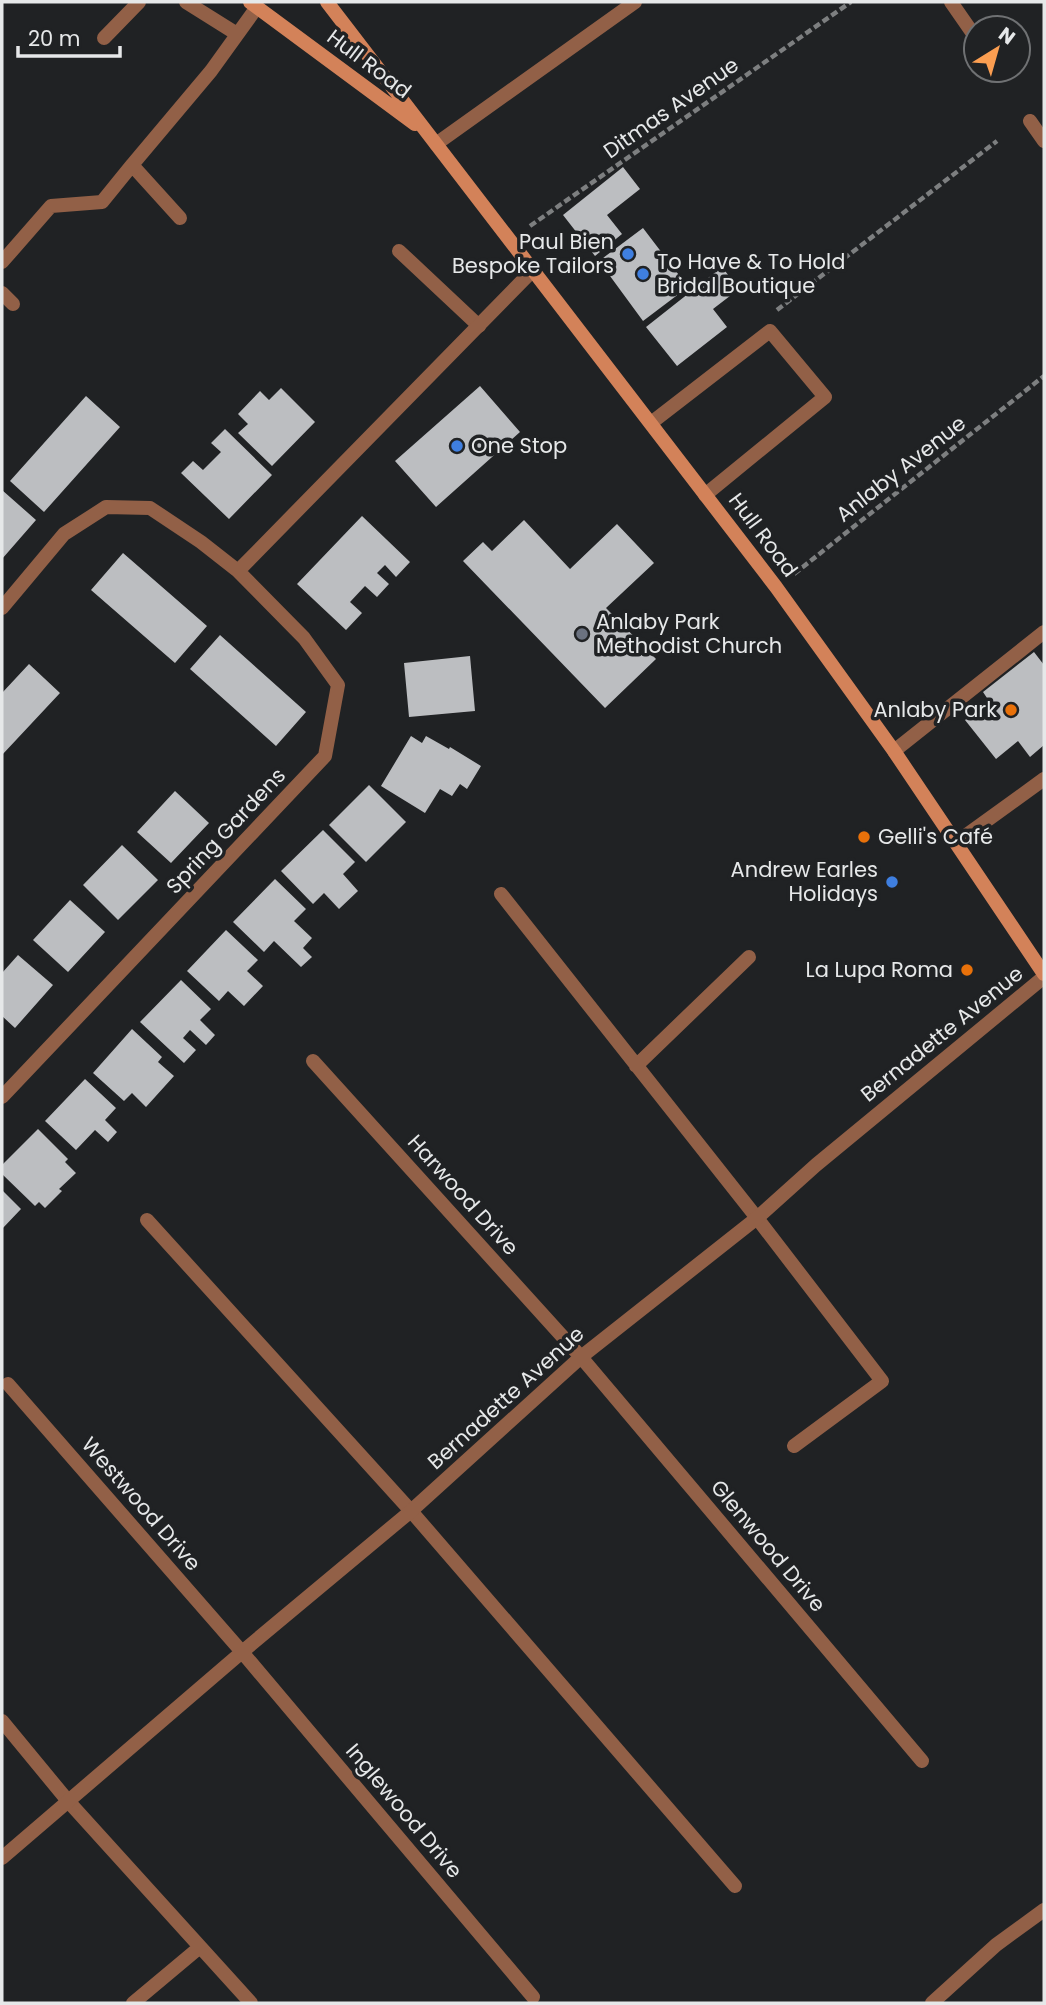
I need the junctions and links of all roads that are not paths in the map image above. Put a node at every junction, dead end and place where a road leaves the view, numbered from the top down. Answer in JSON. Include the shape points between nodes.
{"nodes":[{"id":1,"x":139,"y":2,"type":"edge"},
{"id":2,"x":186,"y":2,"type":"edge"},
{"id":3,"x":327,"y":2,"type":"edge"},
{"id":4,"x":635,"y":2,"type":"edge"},
{"id":5,"x":951,"y":2,"type":"edge"},
{"id":6,"x":253,"y":4,"type":"edge"},
{"id":7,"x":962,"y":18,"type":"edge"},
{"id":8,"x":237,"y":34,"type":"junction"},
{"id":9,"x":104,"y":38,"type":"dead end"},
{"id":10,"x":1030,"y":121,"type":"dead end"},
{"id":11,"x":433,"y":140,"type":"junction"},
{"id":12,"x":1044,"y":141,"type":"edge"},
{"id":13,"x":132,"y":165,"type":"junction"},
{"id":14,"x":180,"y":218,"type":"dead end"},
{"id":15,"x":399,"y":251,"type":"dead end"},
{"id":16,"x":2,"y":262,"type":"edge"},
{"id":17,"x":532,"y":271,"type":"junction"},
{"id":18,"x":2,"y":293,"type":"edge"},
{"id":19,"x":13,"y":304,"type":"dead end"},
{"id":20,"x":479,"y":326,"type":"junction"},
{"id":21,"x":651,"y":423,"type":"junction"},
{"id":22,"x":705,"y":495,"type":"junction"},
{"id":23,"x":238,"y":571,"type":"junction"},
{"id":24,"x":2,"y":608,"type":"edge"},
{"id":25,"x":1044,"y":632,"type":"edge"},
{"id":26,"x":894,"y":751,"type":"junction"},
{"id":27,"x":1044,"y":779,"type":"edge"},
{"id":28,"x":957,"y":842,"type":"junction"},
{"id":29,"x":501,"y":894,"type":"dead end"},
{"id":30,"x":749,"y":957,"type":"dead end"},
{"id":31,"x":1044,"y":975,"type":"edge"},
{"id":32,"x":313,"y":1061,"type":"dead end"},
{"id":33,"x":636,"y":1066,"type":"junction"},
{"id":34,"x":2,"y":1097,"type":"edge"},
{"id":35,"x":757,"y":1218,"type":"junction"},
{"id":36,"x":147,"y":1220,"type":"dead end"},
{"id":37,"x":581,"y":1357,"type":"junction"},
{"id":38,"x":8,"y":1384,"type":"dead end"},
{"id":39,"x":794,"y":1446,"type":"dead end"},
{"id":40,"x":411,"y":1511,"type":"junction"},
{"id":41,"x":242,"y":1652,"type":"junction"},
{"id":42,"x":2,"y":1721,"type":"edge"},
{"id":43,"x":922,"y":1761,"type":"dead end"},
{"id":44,"x":68,"y":1801,"type":"junction"},
{"id":45,"x":2,"y":1858,"type":"edge"},
{"id":46,"x":735,"y":1885,"type":"dead end"},
{"id":47,"x":1044,"y":1910,"type":"edge"},
{"id":48,"x":200,"y":1947,"type":"junction"},
{"id":49,"x":533,"y":1997,"type":"dead end"},
{"id":50,"x":133,"y":2003,"type":"edge"},
{"id":51,"x":251,"y":2003,"type":"edge"},
{"id":52,"x":932,"y":2003,"type":"edge"}],
"edges":[{"from":1,"to":9,"type":"street"},
{"from":2,"to":8,"type":"street"},
{"from":3,"to":11,"type":"main road","name":"Hull Road"},
{"from":4,"to":11,"type":"street"},
{"from":5,"to":7,"type":"street"},
{"from":6,"to":8,"type":"street"},
{"from":6,"to":11,"type":"main road","name":"Hull Road"},
{"from":8,"to":13,"type":"street"},
{"from":10,"to":12,"type":"street"},
{"from":11,"to":17,"type":"main road","name":"Hull Road"},
{"from":13,"to":14,"type":"street"},
{"from":13,"to":16,"type":"street","via":[[102,202],[51,206]]},
{"from":15,"to":20,"type":"street"},
{"from":17,"to":20,"type":"street"},
{"from":17,"to":21,"type":"main road","name":"Hull Road"},
{"from":18,"to":19,"type":"street"},
{"from":20,"to":23,"type":"street"},
{"from":21,"to":22,"type":"main road","name":"Hull Road"},
{"from":21,"to":22,"type":"street","via":[[770,331],[825,397]]},
{"from":22,"to":26,"type":"main road","name":"Hull Road"},
{"from":23,"to":24,"type":"street","name":"Spring Gardens","via":[[150,509],[106,507],[64,534]]},
{"from":23,"to":34,"type":"street","name":"Spring Gardens","via":[[304,638],[338,685],[326,756]]},
{"from":25,"to":26,"type":"street"},
{"from":26,"to":28,"type":"main road","name":"Hull Road"},
{"from":27,"to":28,"type":"street"},
{"from":28,"to":31,"type":"main road","name":"Hull Road"},
{"from":29,"to":33,"type":"street"},
{"from":30,"to":33,"type":"street"},
{"from":31,"to":35,"type":"street","name":"Bernadette Avenue"},
{"from":32,"to":37,"type":"street","name":"Harwood Drive"},
{"from":33,"to":35,"type":"street"},
{"from":35,"to":37,"type":"street","name":"Bernadette Avenue"},
{"from":35,"to":39,"type":"street","via":[[882,1381]]},
{"from":36,"to":40,"type":"street"},
{"from":37,"to":40,"type":"street","name":"Bernadette Avenue"},
{"from":37,"to":43,"type":"street","name":"Glenwood Drive"},
{"from":38,"to":41,"type":"street","name":"Westwood Drive"},
{"from":40,"to":41,"type":"street","name":"Bernadette Avenue"},
{"from":40,"to":46,"type":"street"},
{"from":41,"to":44,"type":"street","name":"Bernadette Avenue"},
{"from":41,"to":49,"type":"street","name":"Inglewood Drive"},
{"from":42,"to":44,"type":"street"},
{"from":44,"to":45,"type":"street","name":"Bernadette Avenue"},
{"from":44,"to":48,"type":"street"},
{"from":47,"to":52,"type":"street","via":[[996,1945]]},
{"from":48,"to":50,"type":"street"},
{"from":48,"to":51,"type":"street"}]}
